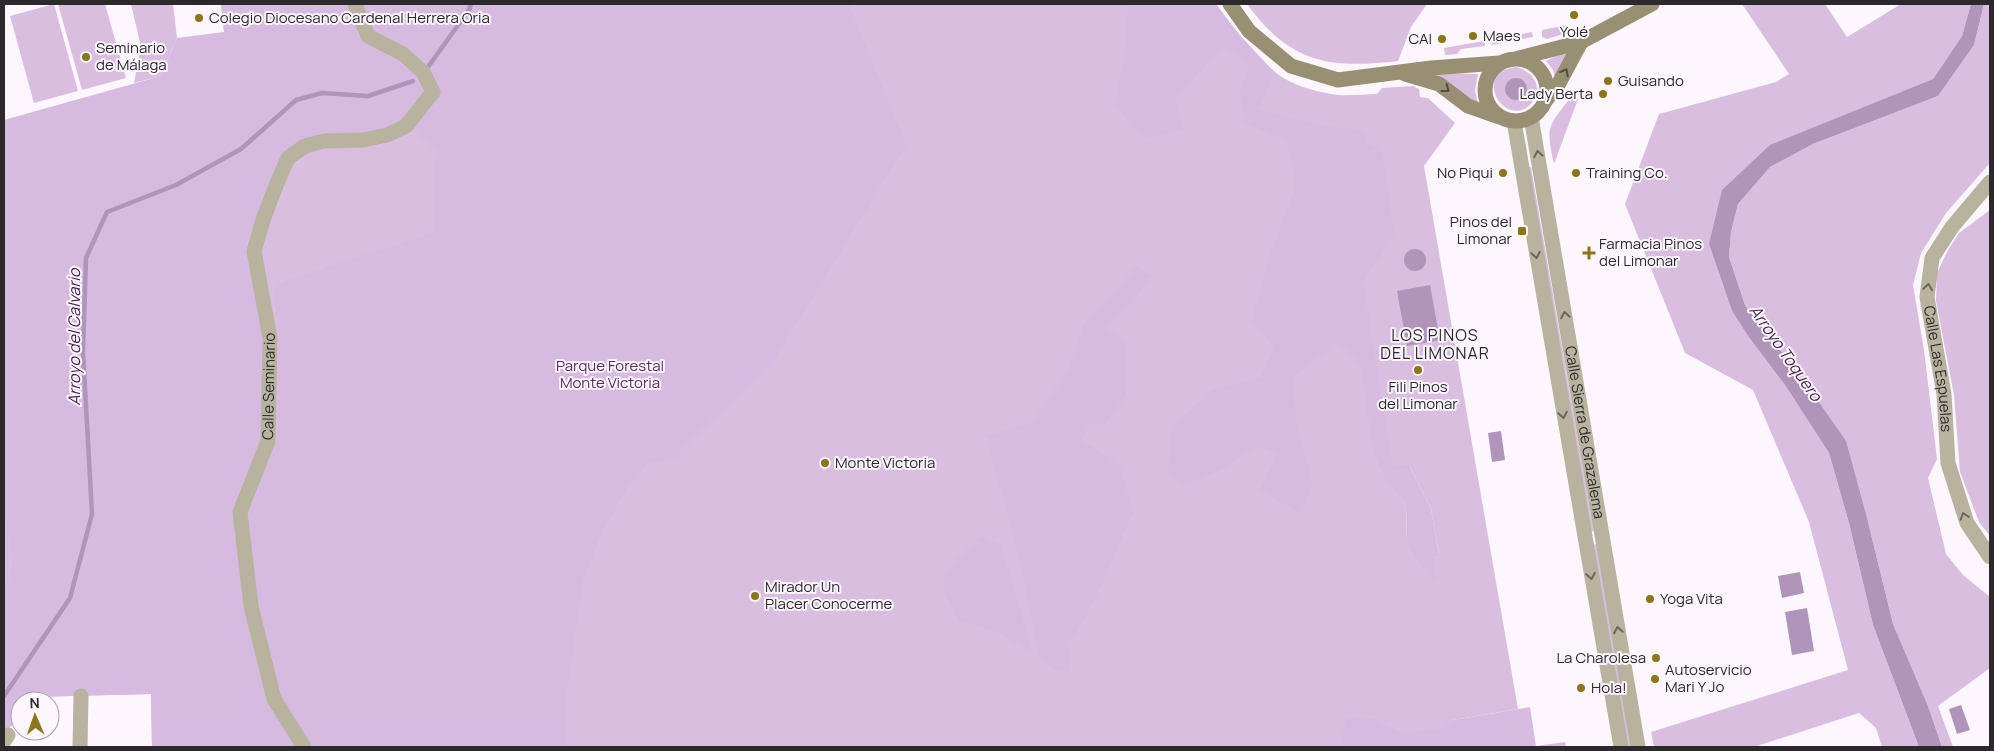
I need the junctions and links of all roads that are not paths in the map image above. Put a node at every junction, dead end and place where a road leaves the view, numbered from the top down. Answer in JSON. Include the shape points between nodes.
{"nodes":[{"id":1,"x":355,"y":4,"type":"edge"},
{"id":2,"x":1230,"y":4,"type":"edge"},
{"id":3,"x":1652,"y":4,"type":"edge"},
{"id":4,"x":1580,"y":42,"type":"junction"},
{"id":5,"x":1517,"y":58,"type":"junction"},
{"id":6,"x":1499,"y":63,"type":"junction"},
{"id":7,"x":1401,"y":73,"type":"junction"},
{"id":8,"x":1546,"y":100,"type":"junction"},
{"id":9,"x":1531,"y":117,"type":"junction"},
{"id":10,"x":1509,"y":120,"type":"junction"},
{"id":11,"x":1990,"y":182,"type":"edge"},
{"id":12,"x":1990,"y":197,"type":"edge"},
{"id":13,"x":1965,"y":211,"type":"junction"},
{"id":14,"x":1990,"y":557,"type":"edge"},
{"id":15,"x":81,"y":696,"type":"dead end"},
{"id":16,"x":80,"y":747,"type":"edge"},
{"id":17,"x":304,"y":747,"type":"edge"},
{"id":18,"x":1621,"y":747,"type":"edge"},
{"id":19,"x":1638,"y":747,"type":"edge"}],
"edges":[{"from":1,"to":17,"type":"street","name":"Calle Seminario","via":[[368,36],[402,54],[423,72],[433,92],[406,126],[387,135],[363,140],[324,141],[305,146],[288,158],[276,183],[254,251],[270,338],[268,441],[240,512],[251,606],[274,699]]},
{"from":2,"to":7,"type":"main road","via":[[1249,31],[1291,66],[1338,80]]},
{"from":3,"to":4,"type":"main road"},
{"from":4,"to":5,"type":"main road"},
{"from":8,"to":4,"type":"main road","one_way":true,"via":[[1558,85]]},
{"from":5,"to":6,"type":"main road"},
{"from":5,"to":8,"type":"main road","via":[[1535,64],[1544,76]]},
{"from":6,"to":7,"type":"main road"},
{"from":6,"to":10,"type":"main road","via":[[1488,76],[1485,92],[1488,105]]},
{"from":7,"to":10,"type":"main road","one_way":true,"via":[[1439,84],[1468,106]]},
{"from":8,"to":9,"type":"main road","via":[[1538,113]]},
{"from":9,"to":10,"type":"main road"},
{"from":19,"to":9,"type":"street","name":"Calle Sierra de Grazalema","one_way":true},
{"from":10,"to":18,"type":"street","name":"Calle Sierra de Grazalema","one_way":true},
{"from":11,"to":13,"type":"street"},
{"from":12,"to":13,"type":"street","name":"Calle Las Espuelas"},
{"from":14,"to":13,"type":"street","name":"Calle Las Espuelas","one_way":true,"via":[[1967,523],[1948,463],[1944,394],[1927,297],[1932,258]]},
{"from":15,"to":16,"type":"street"}]}
